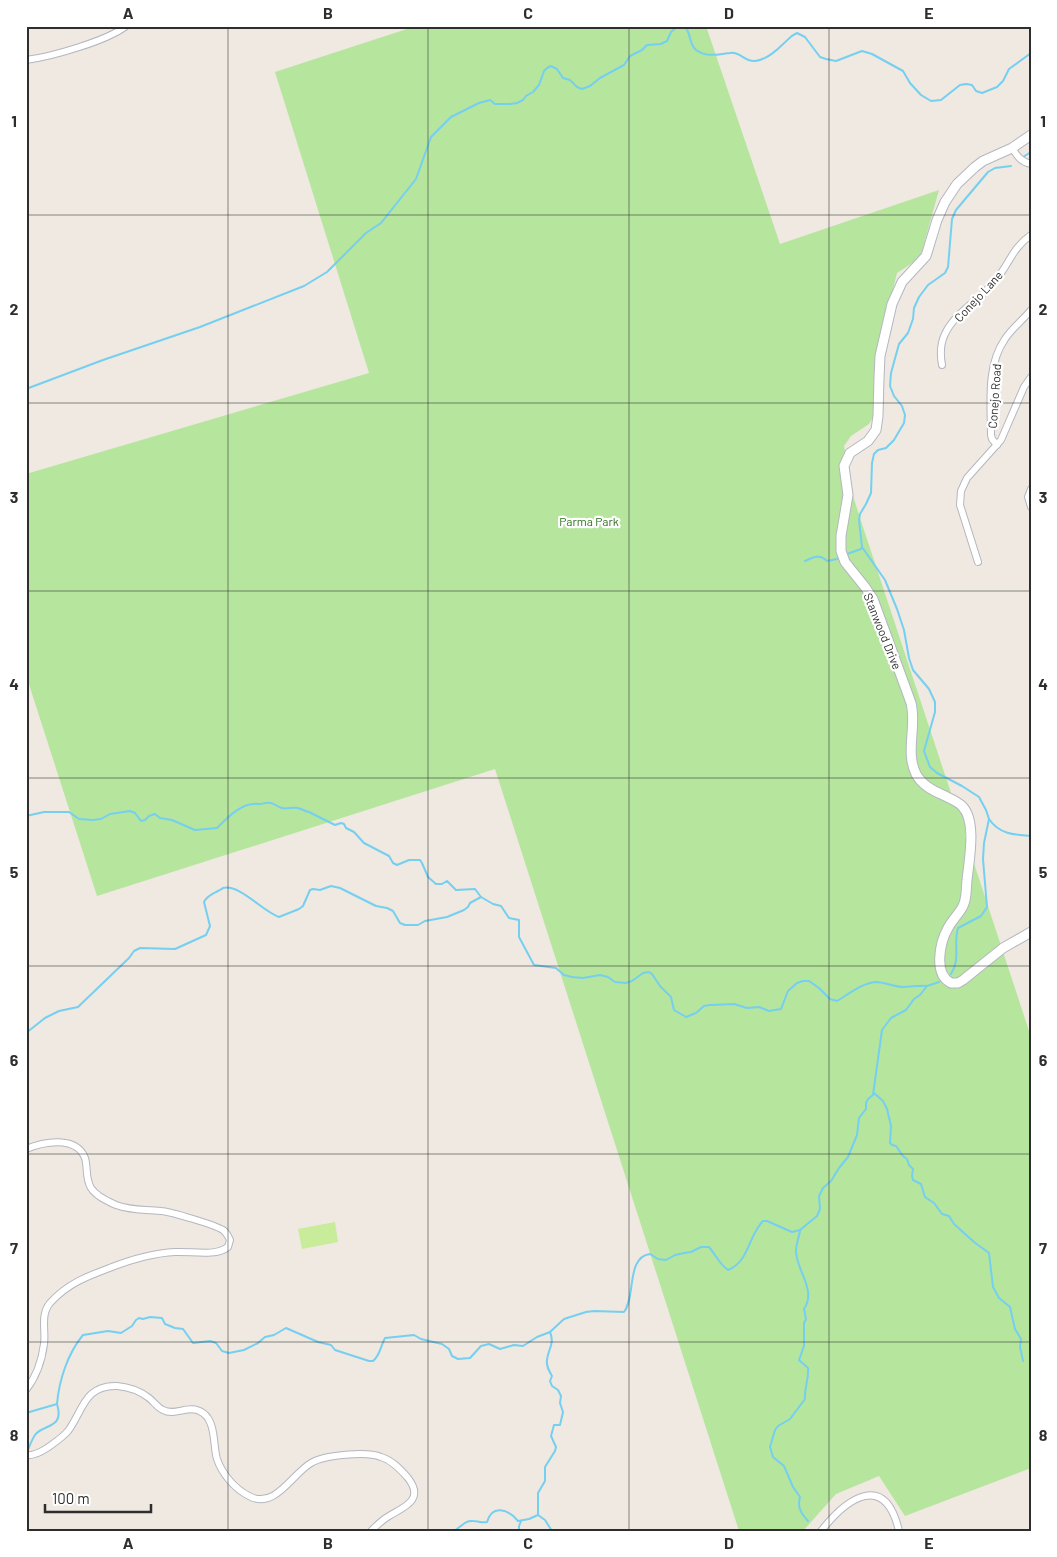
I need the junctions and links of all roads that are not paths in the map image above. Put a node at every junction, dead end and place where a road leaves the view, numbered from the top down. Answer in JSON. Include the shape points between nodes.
{"nodes":[{"id":1,"x":126,"y":26,"type":"edge"},
{"id":2,"x":26,"y":60,"type":"edge"},
{"id":3,"x":1031,"y":135,"type":"edge"},
{"id":4,"x":1012,"y":148,"type":"junction"},
{"id":5,"x":1031,"y":164,"type":"edge"},
{"id":6,"x":1031,"y":236,"type":"edge"},
{"id":7,"x":1031,"y":310,"type":"edge"},
{"id":8,"x":942,"y":365,"type":"dead end"},
{"id":9,"x":1031,"y":378,"type":"edge"},
{"id":10,"x":997,"y":445,"type":"junction"},
{"id":11,"x":1031,"y":489,"type":"edge"},
{"id":12,"x":1031,"y":507,"type":"edge"},
{"id":13,"x":978,"y":562,"type":"dead end"},
{"id":14,"x":1031,"y":932,"type":"edge"},
{"id":15,"x":26,"y":1149,"type":"edge"},
{"id":16,"x":26,"y":1390,"type":"edge"},
{"id":17,"x":26,"y":1455,"type":"edge"},
{"id":18,"x":371,"y":1531,"type":"edge"},
{"id":19,"x":821,"y":1531,"type":"edge"},
{"id":20,"x":899,"y":1531,"type":"edge"}],
"edges":[{"from":1,"to":2,"type":"street","via":[[110,36],[55,55]]},
{"from":3,"to":4,"type":"main road","name":"Stanwood Drive"},
{"from":4,"to":5,"type":"street","via":[[1019,158]]},
{"from":4,"to":14,"type":"main road","name":"Stanwood Drive","via":[[979,164],[957,184],[942,208],[926,256],[906,277],[895,295],[881,352],[877,428],[871,438],[850,453],[844,466],[848,500],[841,547],[845,562],[875,605],[911,703],[912,763],[916,773],[927,787],[962,806],[970,820],[965,898],[943,937],[940,960],[944,976],[951,983],[961,982],[1003,948]]},
{"from":6,"to":8,"type":"street","name":"Conejo Lane","via":[[1016,249],[996,280],[949,327],[940,350]]},
{"from":7,"to":10,"type":"street","name":"Conejo Road","via":[[1004,340],[995,361],[991,435]]},
{"from":9,"to":10,"type":"street","name":"Conejo Road","via":[[1024,386]]},
{"from":10,"to":13,"type":"street","via":[[967,478],[961,491],[960,505]]},
{"from":11,"to":12,"type":"street","via":[[1028,497]]},
{"from":15,"to":16,"type":"street","via":[[48,1143],[71,1145],[84,1156],[92,1190],[107,1202],[131,1210],[168,1212],[219,1228],[226,1232],[230,1242],[220,1250],[139,1257],[83,1278],[67,1288],[44,1313],[45,1336],[41,1357]]},
{"from":17,"to":18,"type":"street","via":[[44,1450],[64,1435],[84,1402],[95,1391],[124,1387],[144,1395],[165,1412],[194,1409],[206,1416],[222,1470],[238,1488],[253,1498],[274,1495],[317,1460],[361,1454],[386,1458],[410,1481],[414,1495],[405,1508]]},
{"from":19,"to":20,"type":"street","via":[[849,1502],[870,1496],[887,1502]]}]}
